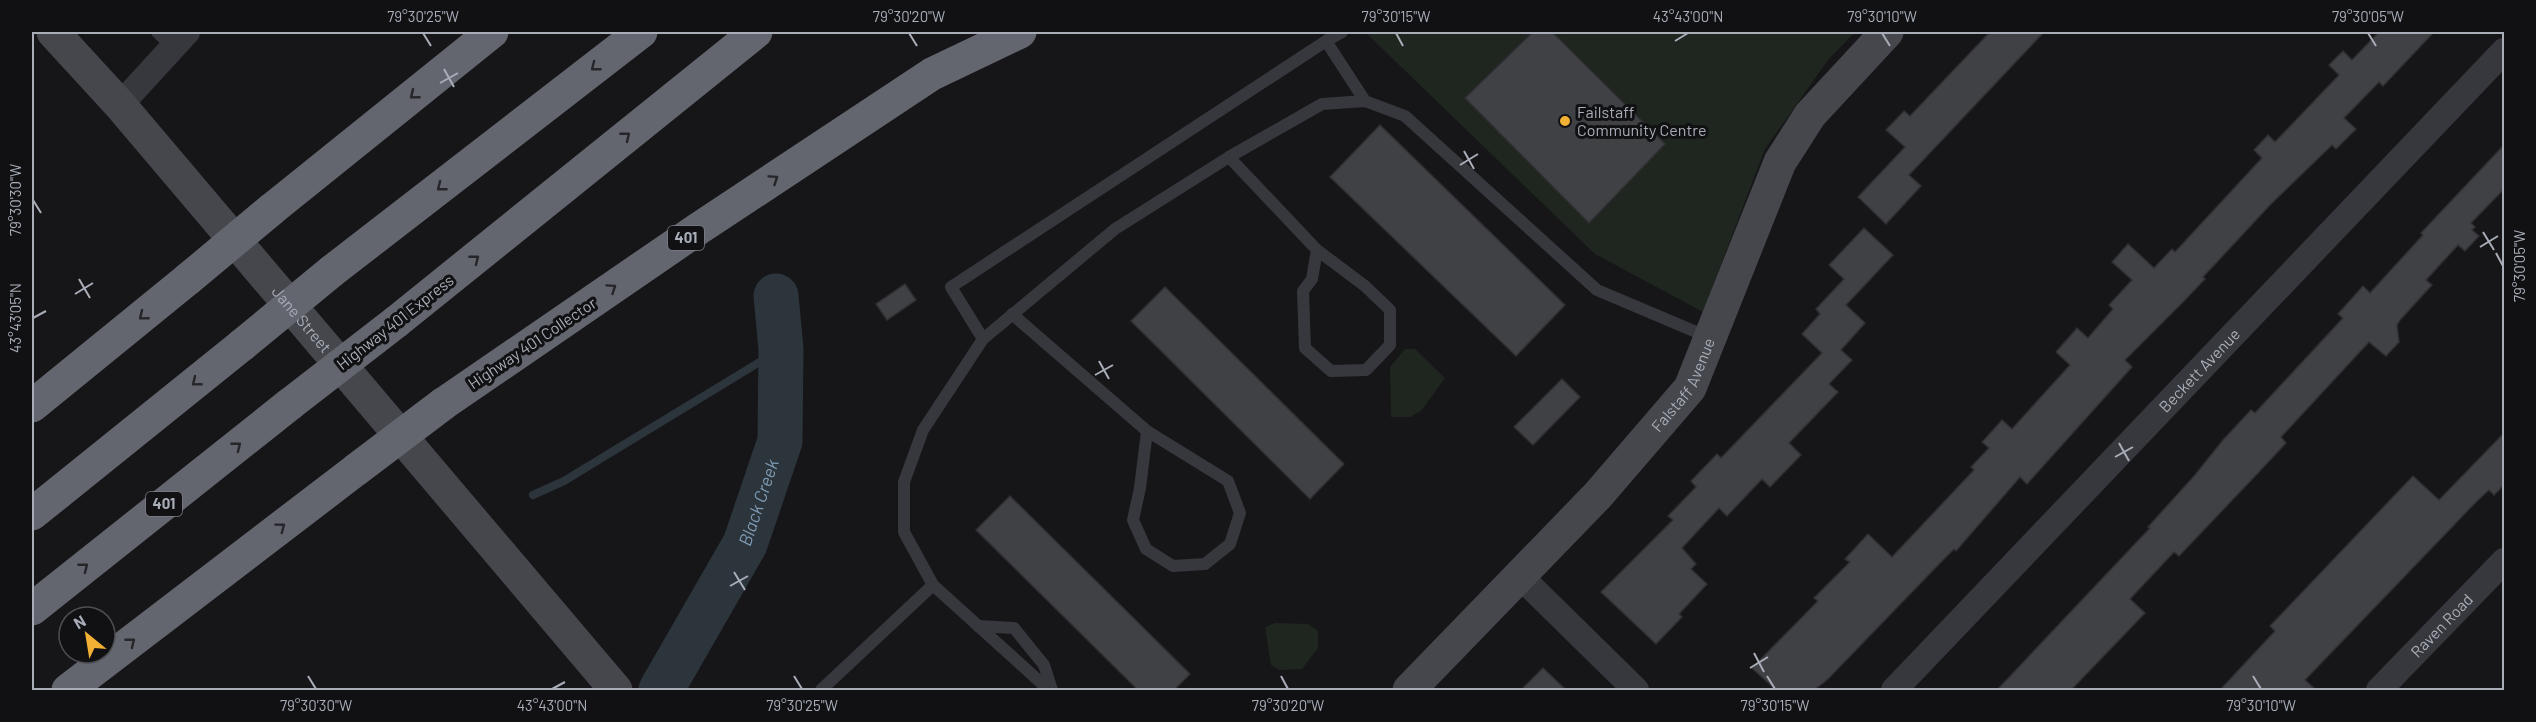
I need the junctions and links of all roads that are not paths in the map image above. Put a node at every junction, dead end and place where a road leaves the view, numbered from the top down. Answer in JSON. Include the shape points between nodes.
{"nodes":[{"id":1,"x":53,"y":32,"type":"edge"},
{"id":2,"x":492,"y":32,"type":"edge"},
{"id":3,"x":641,"y":32,"type":"edge"},
{"id":4,"x":985,"y":32,"type":"edge"},
{"id":5,"x":1020,"y":32,"type":"edge"},
{"id":6,"x":1342,"y":32,"type":"edge"},
{"id":7,"x":1887,"y":32,"type":"edge"},
{"id":8,"x":755,"y":33,"type":"edge"},
{"id":9,"x":172,"y":37,"type":"edge"},
{"id":10,"x":1326,"y":41,"type":"junction"},
{"id":11,"x":2505,"y":51,"type":"edge"},
{"id":12,"x":932,"y":74,"type":"junction"},
{"id":13,"x":1365,"y":101,"type":"junction"},
{"id":14,"x":120,"y":105,"type":"junction"},
{"id":15,"x":1229,"y":157,"type":"junction"},
{"id":16,"x":1317,"y":250,"type":"junction"},
{"id":17,"x":1012,"y":314,"type":"junction"},
{"id":18,"x":1710,"y":338,"type":"junction"},
{"id":19,"x":982,"y":339,"type":"junction"},
{"id":20,"x":32,"y":406,"type":"edge"},
{"id":21,"x":1146,"y":430,"type":"junction"},
{"id":22,"x":32,"y":514,"type":"edge"},
{"id":23,"x":2505,"y":561,"type":"edge"},
{"id":24,"x":1521,"y":577,"type":"junction"},
{"id":25,"x":933,"y":585,"type":"junction"},
{"id":26,"x":32,"y":609,"type":"edge"},
{"id":27,"x":978,"y":626,"type":"junction"},
{"id":28,"x":68,"y":690,"type":"edge"},
{"id":29,"x":616,"y":690,"type":"edge"},
{"id":30,"x":821,"y":690,"type":"edge"},
{"id":31,"x":1050,"y":690,"type":"edge"},
{"id":32,"x":1409,"y":690,"type":"edge"},
{"id":33,"x":1636,"y":690,"type":"edge"},
{"id":34,"x":1894,"y":690,"type":"edge"},
{"id":35,"x":2379,"y":690,"type":"edge"}],
"edges":[{"from":1,"to":14,"type":"main road","name":"Jane Street"},
{"from":2,"to":20,"type":"highway","one_way":true,"bridge":true},
{"from":3,"to":22,"type":"highway","one_way":true,"bridge":true,"via":[[332,271]]},
{"from":4,"to":12,"type":"highway"},
{"from":5,"to":12,"type":"highway","name":"Highway 401 Collector","number":"401"},
{"from":6,"to":10,"type":"lane"},
{"from":7,"to":18,"type":"main road","name":"Falstaff Avenue","via":[[1810,115],[1780,162]]},
{"from":26,"to":8,"type":"highway","name":"Highway 401 Express","number":"401","one_way":true,"bridge":true},
{"from":9,"to":14,"type":"street"},
{"from":10,"to":13,"type":"lane"},
{"from":10,"to":19,"type":"lane","via":[[951,287]]},
{"from":11,"to":34,"type":"street","name":"Beckett Avenue"},
{"from":28,"to":12,"type":"highway","name":"Highway 401 Collector","number":"401","one_way":true,"bridge":true,"via":[[443,404]]},
{"from":13,"to":15,"type":"lane","via":[[1322,104]]},
{"from":13,"to":18,"type":"lane","via":[[1405,116],[1597,290]]},
{"from":14,"to":29,"type":"main road","name":"Jane Street"},
{"from":15,"to":16,"type":"lane"},
{"from":15,"to":17,"type":"lane","via":[[1115,229]]},
{"from":16,"to":16,"type":"lane","via":[[1390,310],[1390,345],[1366,370],[1331,371],[1305,348],[1303,291],[1312,279]]},
{"from":17,"to":19,"type":"lane"},
{"from":17,"to":21,"type":"lane"},
{"from":18,"to":24,"type":"main road","name":"Falstaff Avenue","via":[[1690,388]]},
{"from":19,"to":25,"type":"lane","via":[[923,430],[904,482],[904,532]]},
{"from":21,"to":21,"type":"lane","via":[[1228,481],[1240,513],[1230,544],[1205,564],[1173,566],[1146,549],[1133,520]]},
{"from":23,"to":35,"type":"street","name":"Raven Road"},
{"from":24,"to":32,"type":"main road","name":"Falstaff Avenue"},
{"from":24,"to":33,"type":"street"},
{"from":25,"to":27,"type":"lane"},
{"from":25,"to":30,"type":"lane"},
{"from":27,"to":31,"type":"lane"},
{"from":27,"to":31,"type":"lane","via":[[1014,628],[1044,665]]}]}
